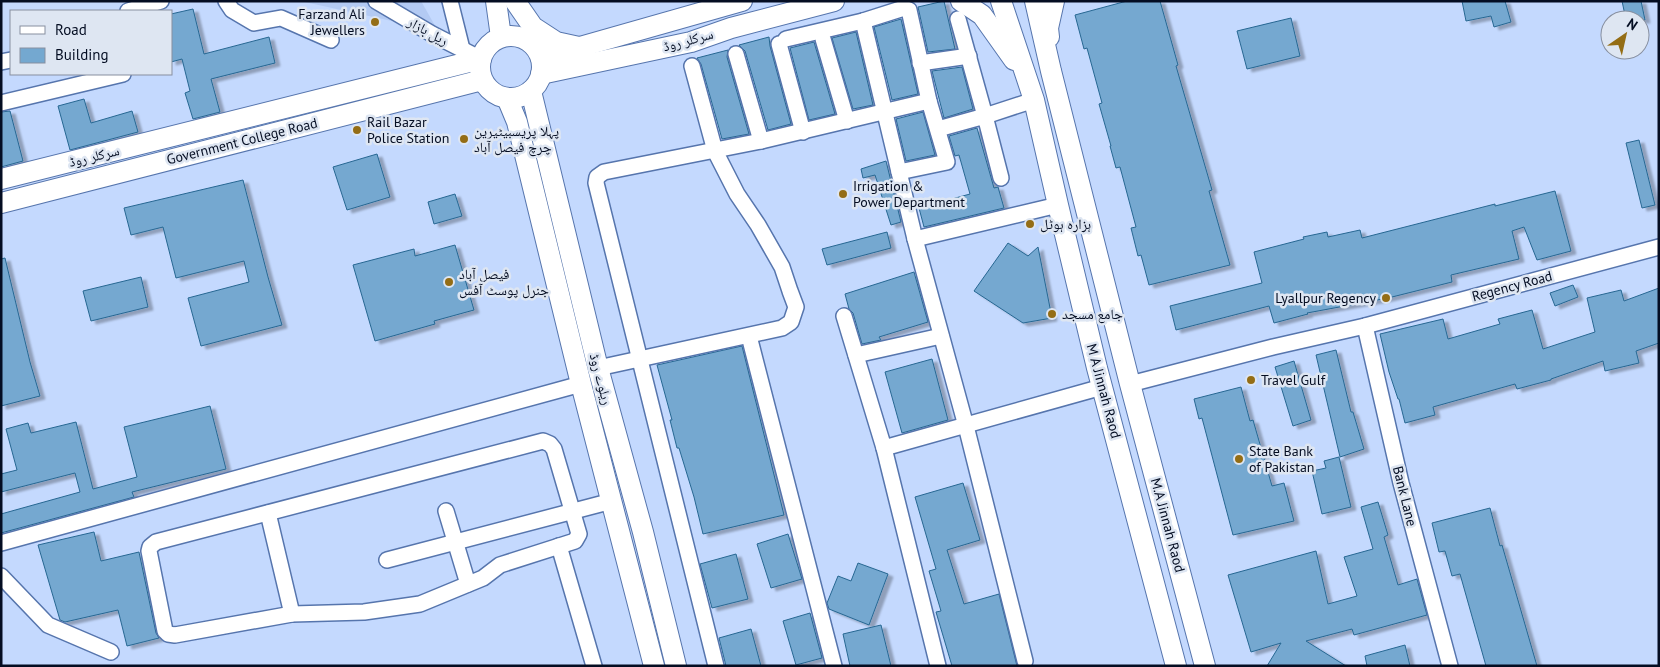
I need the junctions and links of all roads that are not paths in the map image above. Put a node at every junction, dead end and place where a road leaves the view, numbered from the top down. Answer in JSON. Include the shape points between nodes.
{"nodes":[{"id":1,"x":161,"y":1,"type":"edge"},
{"id":2,"x":226,"y":1,"type":"edge"},
{"id":3,"x":376,"y":1,"type":"edge"},
{"id":4,"x":450,"y":1,"type":"edge"},
{"id":5,"x":496,"y":1,"type":"edge"},
{"id":6,"x":514,"y":1,"type":"edge"},
{"id":7,"x":742,"y":1,"type":"edge"},
{"id":8,"x":834,"y":1,"type":"edge"},
{"id":9,"x":1001,"y":1,"type":"edge"},
{"id":10,"x":1035,"y":1,"type":"edge"},
{"id":11,"x":1054,"y":1,"type":"edge"},
{"id":12,"x":134,"y":10,"type":"edge"},
{"id":13,"x":960,"y":10,"type":"edge"},
{"id":14,"x":863,"y":21,"type":"junction"},
{"id":15,"x":501,"y":37,"type":"junction"},
{"id":16,"x":521,"y":37,"type":"junction"},
{"id":17,"x":824,"y":39,"type":"dead end"},
{"id":18,"x":331,"y":40,"type":"dead end"},
{"id":19,"x":580,"y":47,"type":"junction"},
{"id":20,"x":462,"y":49,"type":"junction"},
{"id":21,"x":736,"y":54,"type":"dead end"},
{"id":22,"x":969,"y":56,"type":"junction"},
{"id":23,"x":480,"y":59,"type":"junction"},
{"id":24,"x":920,"y":63,"type":"junction"},
{"id":25,"x":541,"y":66,"type":"junction"},
{"id":26,"x":692,"y":66,"type":"dead end"},
{"id":27,"x":1051,"y":71,"type":"junction"},
{"id":28,"x":119,"y":75,"type":"edge"},
{"id":29,"x":1027,"y":78,"type":"junction"},
{"id":30,"x":482,"y":80,"type":"junction"},
{"id":31,"x":530,"y":91,"type":"junction"},
{"id":32,"x":507,"y":98,"type":"junction"},
{"id":33,"x":1034,"y":100,"type":"junction"},
{"id":34,"x":929,"y":101,"type":"junction"},
{"id":35,"x":1,"y":103,"type":"edge"},
{"id":36,"x":885,"y":112,"type":"junction"},
{"id":37,"x":985,"y":116,"type":"junction"},
{"id":38,"x":847,"y":121,"type":"junction"},
{"id":39,"x":938,"y":129,"type":"junction"},
{"id":40,"x":803,"y":132,"type":"junction"},
{"id":41,"x":183,"y":134,"type":"junction"},
{"id":42,"x":761,"y":141,"type":"junction"},
{"id":43,"x":715,"y":151,"type":"junction"},
{"id":44,"x":186,"y":155,"type":"junction"},
{"id":45,"x":899,"y":172,"type":"junction"},
{"id":46,"x":1001,"y":178,"type":"dead end"},
{"id":47,"x":1,"y":179,"type":"edge"},
{"id":48,"x":1,"y":203,"type":"edge"},
{"id":49,"x":1058,"y":205,"type":"junction"},
{"id":50,"x":915,"y":239,"type":"junction"},
{"id":51,"x":1659,"y":247,"type":"edge"},
{"id":52,"x":844,"y":316,"type":"dead end"},
{"id":53,"x":1365,"y":326,"type":"junction"},
{"id":54,"x":749,"y":336,"type":"junction"},
{"id":55,"x":941,"y":336,"type":"junction"},
{"id":56,"x":856,"y":355,"type":"junction"},
{"id":57,"x":639,"y":359,"type":"junction"},
{"id":58,"x":598,"y":368,"type":"junction"},
{"id":59,"x":581,"y":384,"type":"junction"},
{"id":60,"x":1130,"y":384,"type":"junction"},
{"id":61,"x":1102,"y":387,"type":"junction"},
{"id":62,"x":966,"y":426,"type":"junction"},
{"id":63,"x":884,"y":448,"type":"junction"},
{"id":64,"x":612,"y":501,"type":"junction"},
{"id":65,"x":446,"y":512,"type":"dead end"},
{"id":66,"x":572,"y":512,"type":"junction"},
{"id":67,"x":268,"y":513,"type":"junction"},
{"id":68,"x":455,"y":542,"type":"junction"},
{"id":69,"x":1,"y":543,"type":"edge"},
{"id":70,"x":559,"y":546,"type":"junction"},
{"id":71,"x":387,"y":560,"type":"dead end"},
{"id":72,"x":1,"y":576,"type":"edge"},
{"id":73,"x":468,"y":584,"type":"junction"},
{"id":74,"x":292,"y":614,"type":"junction"},
{"id":75,"x":111,"y":652,"type":"dead end"},
{"id":76,"x":1025,"y":661,"type":"dead end"},
{"id":77,"x":594,"y":666,"type":"edge"},
{"id":78,"x":654,"y":666,"type":"edge"},
{"id":79,"x":676,"y":666,"type":"edge"},
{"id":80,"x":716,"y":666,"type":"edge"},
{"id":81,"x":834,"y":666,"type":"edge"},
{"id":82,"x":938,"y":666,"type":"edge"},
{"id":83,"x":1176,"y":666,"type":"edge"},
{"id":84,"x":1206,"y":666,"type":"edge"},
{"id":85,"x":1450,"y":666,"type":"edge"}],
"edges":[{"from":1,"to":12,"type":"street"},
{"from":2,"to":18,"type":"street","via":[[232,10],[254,22],[281,18]]},
{"from":3,"to":20,"type":"street","name":"ریل بازار"},
{"from":4,"to":20,"type":"street"},
{"from":5,"to":15,"type":"main road"},
{"from":6,"to":16,"type":"main road"},
{"from":6,"to":19,"type":"main road","via":[[533,27],[556,42]]},
{"from":7,"to":19,"type":"main road","name":"سرکلر روڈ"},
{"from":8,"to":25,"type":"main road","name":"سرکلر روڈ","via":[[691,42]]},
{"from":9,"to":29,"type":"main road","name":"M A Jinnah Raod"},
{"from":10,"to":27,"type":"main road","name":"M A Jinnah Raod"},
{"from":11,"to":27,"type":"main road","via":[[1048,28]]},
{"from":13,"to":22,"type":"street"},
{"from":13,"to":29,"type":"main road","via":[[982,15]]},
{"from":14,"to":24,"type":"street","via":[[904,8],[908,10]]},
{"from":14,"to":36,"type":"street"},
{"from":14,"to":40,"type":"street","via":[[782,42]]},
{"from":15,"to":16,"type":"main road"},
{"from":15,"to":23,"type":"main road","via":[[484,50]]},
{"from":16,"to":25,"type":"main road","via":[[536,49]]},
{"from":17,"to":38,"type":"street"},
{"from":19,"to":25,"type":"main road","name":"سرکلر روڈ"},
{"from":20,"to":23,"type":"street","name":"ریل بازار"},
{"from":21,"to":42,"type":"street"},
{"from":22,"to":24,"type":"street"},
{"from":22,"to":37,"type":"street"},
{"from":23,"to":30,"type":"main road"},
{"from":23,"to":41,"type":"main road","name":"Government College Road"},
{"from":24,"to":34,"type":"street"},
{"from":25,"to":31,"type":"main road","via":[[539,80]]},
{"from":26,"to":43,"type":"street"},
{"from":27,"to":29,"type":"main road"},
{"from":27,"to":60,"type":"main road","name":"M A Jinnah Raod"},
{"from":28,"to":35,"type":"street"},
{"from":29,"to":33,"type":"main road","name":"M A Jinnah Raod"},
{"from":30,"to":32,"type":"main road","via":[[488,88]]},
{"from":30,"to":44,"type":"main road","name":"Government College Road"},
{"from":31,"to":32,"type":"main road"},
{"from":31,"to":58,"type":"main road","name":"ریلوے روڈ"},
{"from":32,"to":59,"type":"main road","name":"ریلوے روڈ","via":[[517,122]]},
{"from":33,"to":37,"type":"street"},
{"from":33,"to":49,"type":"main road","name":"M A Jinnah Raod"},
{"from":34,"to":36,"type":"street"},
{"from":34,"to":39,"type":"street"},
{"from":36,"to":38,"type":"street"},
{"from":36,"to":45,"type":"street"},
{"from":37,"to":39,"type":"street"},
{"from":37,"to":46,"type":"street"},
{"from":38,"to":40,"type":"street"},
{"from":39,"to":45,"type":"street","via":[[947,162]]},
{"from":40,"to":42,"type":"street"},
{"from":41,"to":44,"type":"main road"},
{"from":41,"to":47,"type":"main road","name":"سرکلر روڈ"},
{"from":42,"to":43,"type":"street"},
{"from":43,"to":54,"type":"street","via":[[782,267],[796,307],[791,322],[782,328]]},
{"from":43,"to":57,"type":"street","via":[[604,172],[597,177]]},
{"from":44,"to":48,"type":"main road","name":"Government College Road"},
{"from":45,"to":50,"type":"street"},
{"from":49,"to":50,"type":"street"},
{"from":49,"to":61,"type":"main road","name":"M A Jinnah Raod"},
{"from":50,"to":55,"type":"street"},
{"from":51,"to":53,"type":"street","name":"Regency Road"},
{"from":52,"to":56,"type":"street"},
{"from":53,"to":60,"type":"street","name":"Regency Road"},
{"from":53,"to":85,"type":"street","name":"Bank Lane"},
{"from":54,"to":57,"type":"street"},
{"from":54,"to":81,"type":"street"},
{"from":55,"to":56,"type":"street"},
{"from":55,"to":62,"type":"street"},
{"from":56,"to":63,"type":"street"},
{"from":57,"to":58,"type":"street"},
{"from":57,"to":80,"type":"street"},
{"from":58,"to":79,"type":"main road","name":"ریلوے روڈ"},
{"from":59,"to":64,"type":"main road","name":"ریلوے روڈ"},
{"from":59,"to":69,"type":"street"},
{"from":60,"to":84,"type":"main road","name":"M.A Jinnah Raod"},
{"from":61,"to":62,"type":"street"},
{"from":61,"to":83,"type":"main road","name":"M A Jinnah Raod"},
{"from":62,"to":63,"type":"street"},
{"from":62,"to":76,"type":"street"},
{"from":63,"to":82,"type":"street"},
{"from":64,"to":66,"type":"street"},
{"from":64,"to":78,"type":"main road","name":"ریلوے روڈ"},
{"from":65,"to":68,"type":"street"},
{"from":66,"to":67,"type":"street","via":[[554,449],[543,441]]},
{"from":66,"to":68,"type":"street"},
{"from":66,"to":70,"type":"street","via":[[577,539]]},
{"from":67,"to":74,"type":"street"},
{"from":67,"to":74,"type":"street","via":[[150,546],[165,631],[175,636]]},
{"from":68,"to":71,"type":"street"},
{"from":68,"to":73,"type":"street"},
{"from":70,"to":73,"type":"street","via":[[500,565]]},
{"from":70,"to":77,"type":"street"},
{"from":72,"to":75,"type":"street","via":[[48,625]]},
{"from":73,"to":74,"type":"street","via":[[420,604],[364,612]]}]}
